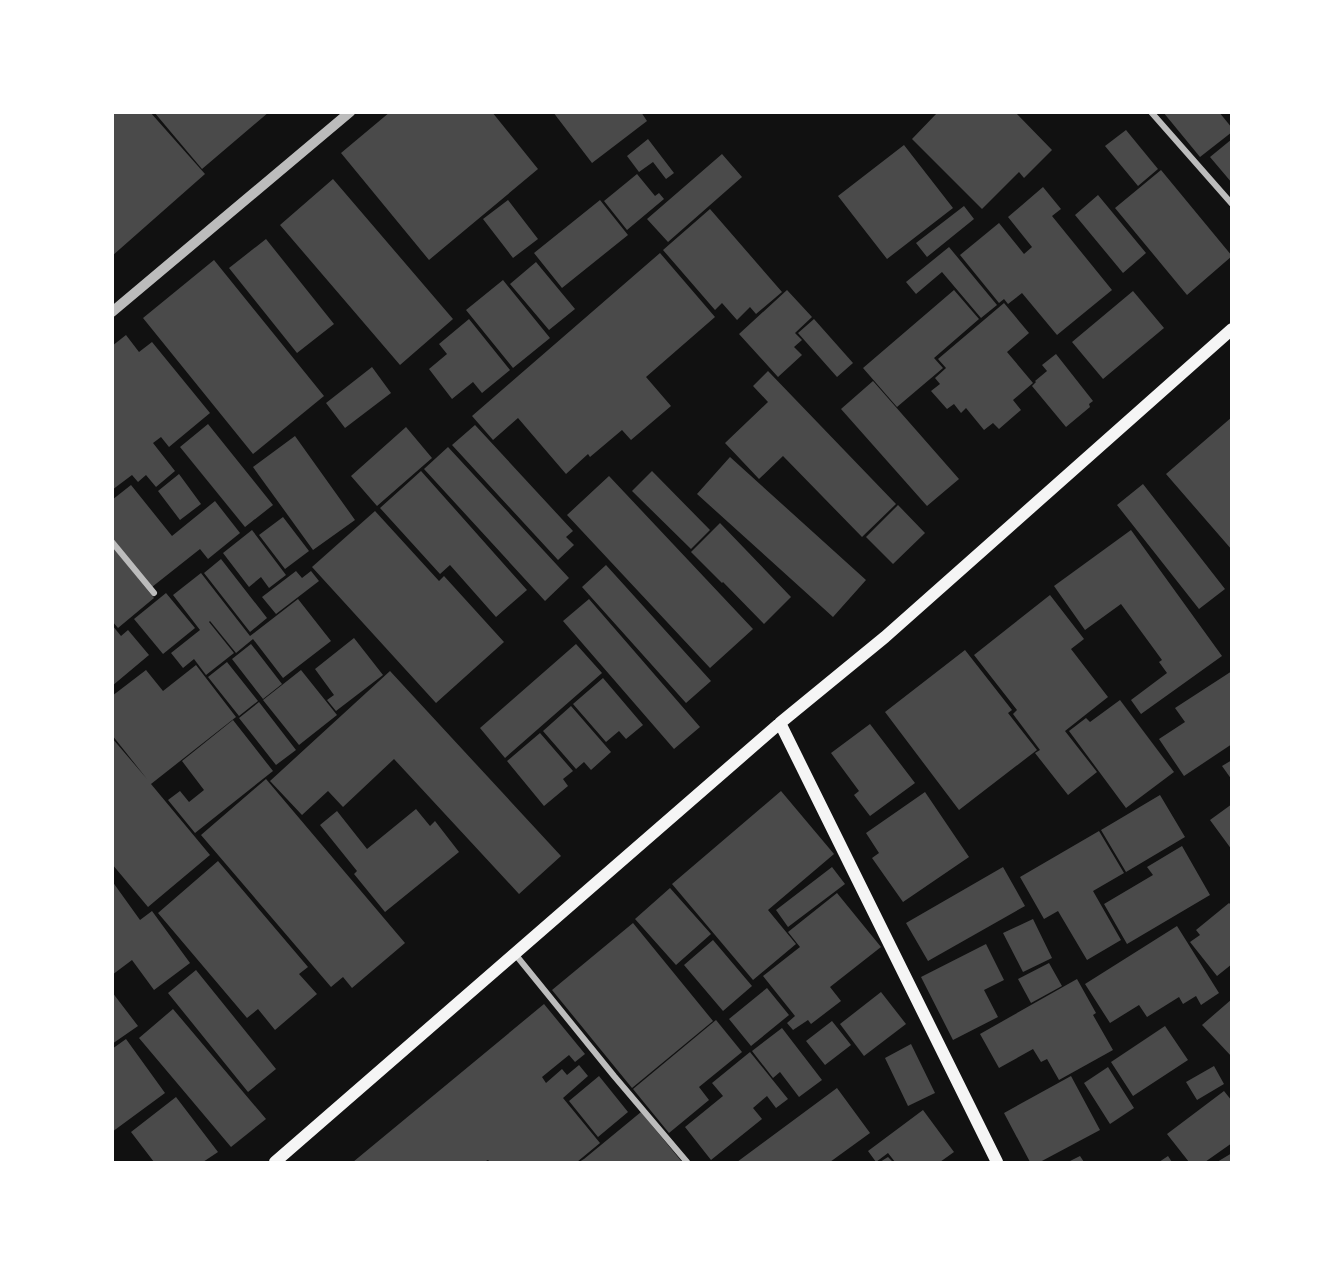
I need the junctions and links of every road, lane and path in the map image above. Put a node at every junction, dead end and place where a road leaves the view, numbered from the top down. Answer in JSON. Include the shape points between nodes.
{"nodes":[{"id":1,"x":350,"y":112,"type":"edge"},
{"id":2,"x":1151,"y":112,"type":"edge"},
{"id":3,"x":1232,"y":204,"type":"edge"},
{"id":4,"x":112,"y":312,"type":"edge"},
{"id":5,"x":1232,"y":329,"type":"edge"},
{"id":6,"x":112,"y":542,"type":"edge"},
{"id":7,"x":154,"y":593,"type":"dead end"},
{"id":8,"x":780,"y":723,"type":"junction"},
{"id":9,"x":515,"y":954,"type":"junction"},
{"id":10,"x":275,"y":1162,"type":"edge"},
{"id":11,"x":687,"y":1162,"type":"edge"},
{"id":12,"x":997,"y":1162,"type":"edge"}],
"edges":[{"from":1,"to":4,"type":"street"},
{"from":2,"to":3,"type":"street"},
{"from":5,"to":8,"type":"main road","via":[[885,637]]},
{"from":6,"to":7,"type":"street"},
{"from":8,"to":9,"type":"main road"},
{"from":8,"to":12,"type":"main road"},
{"from":9,"to":10,"type":"main road"},
{"from":9,"to":11,"type":"street"}]}
